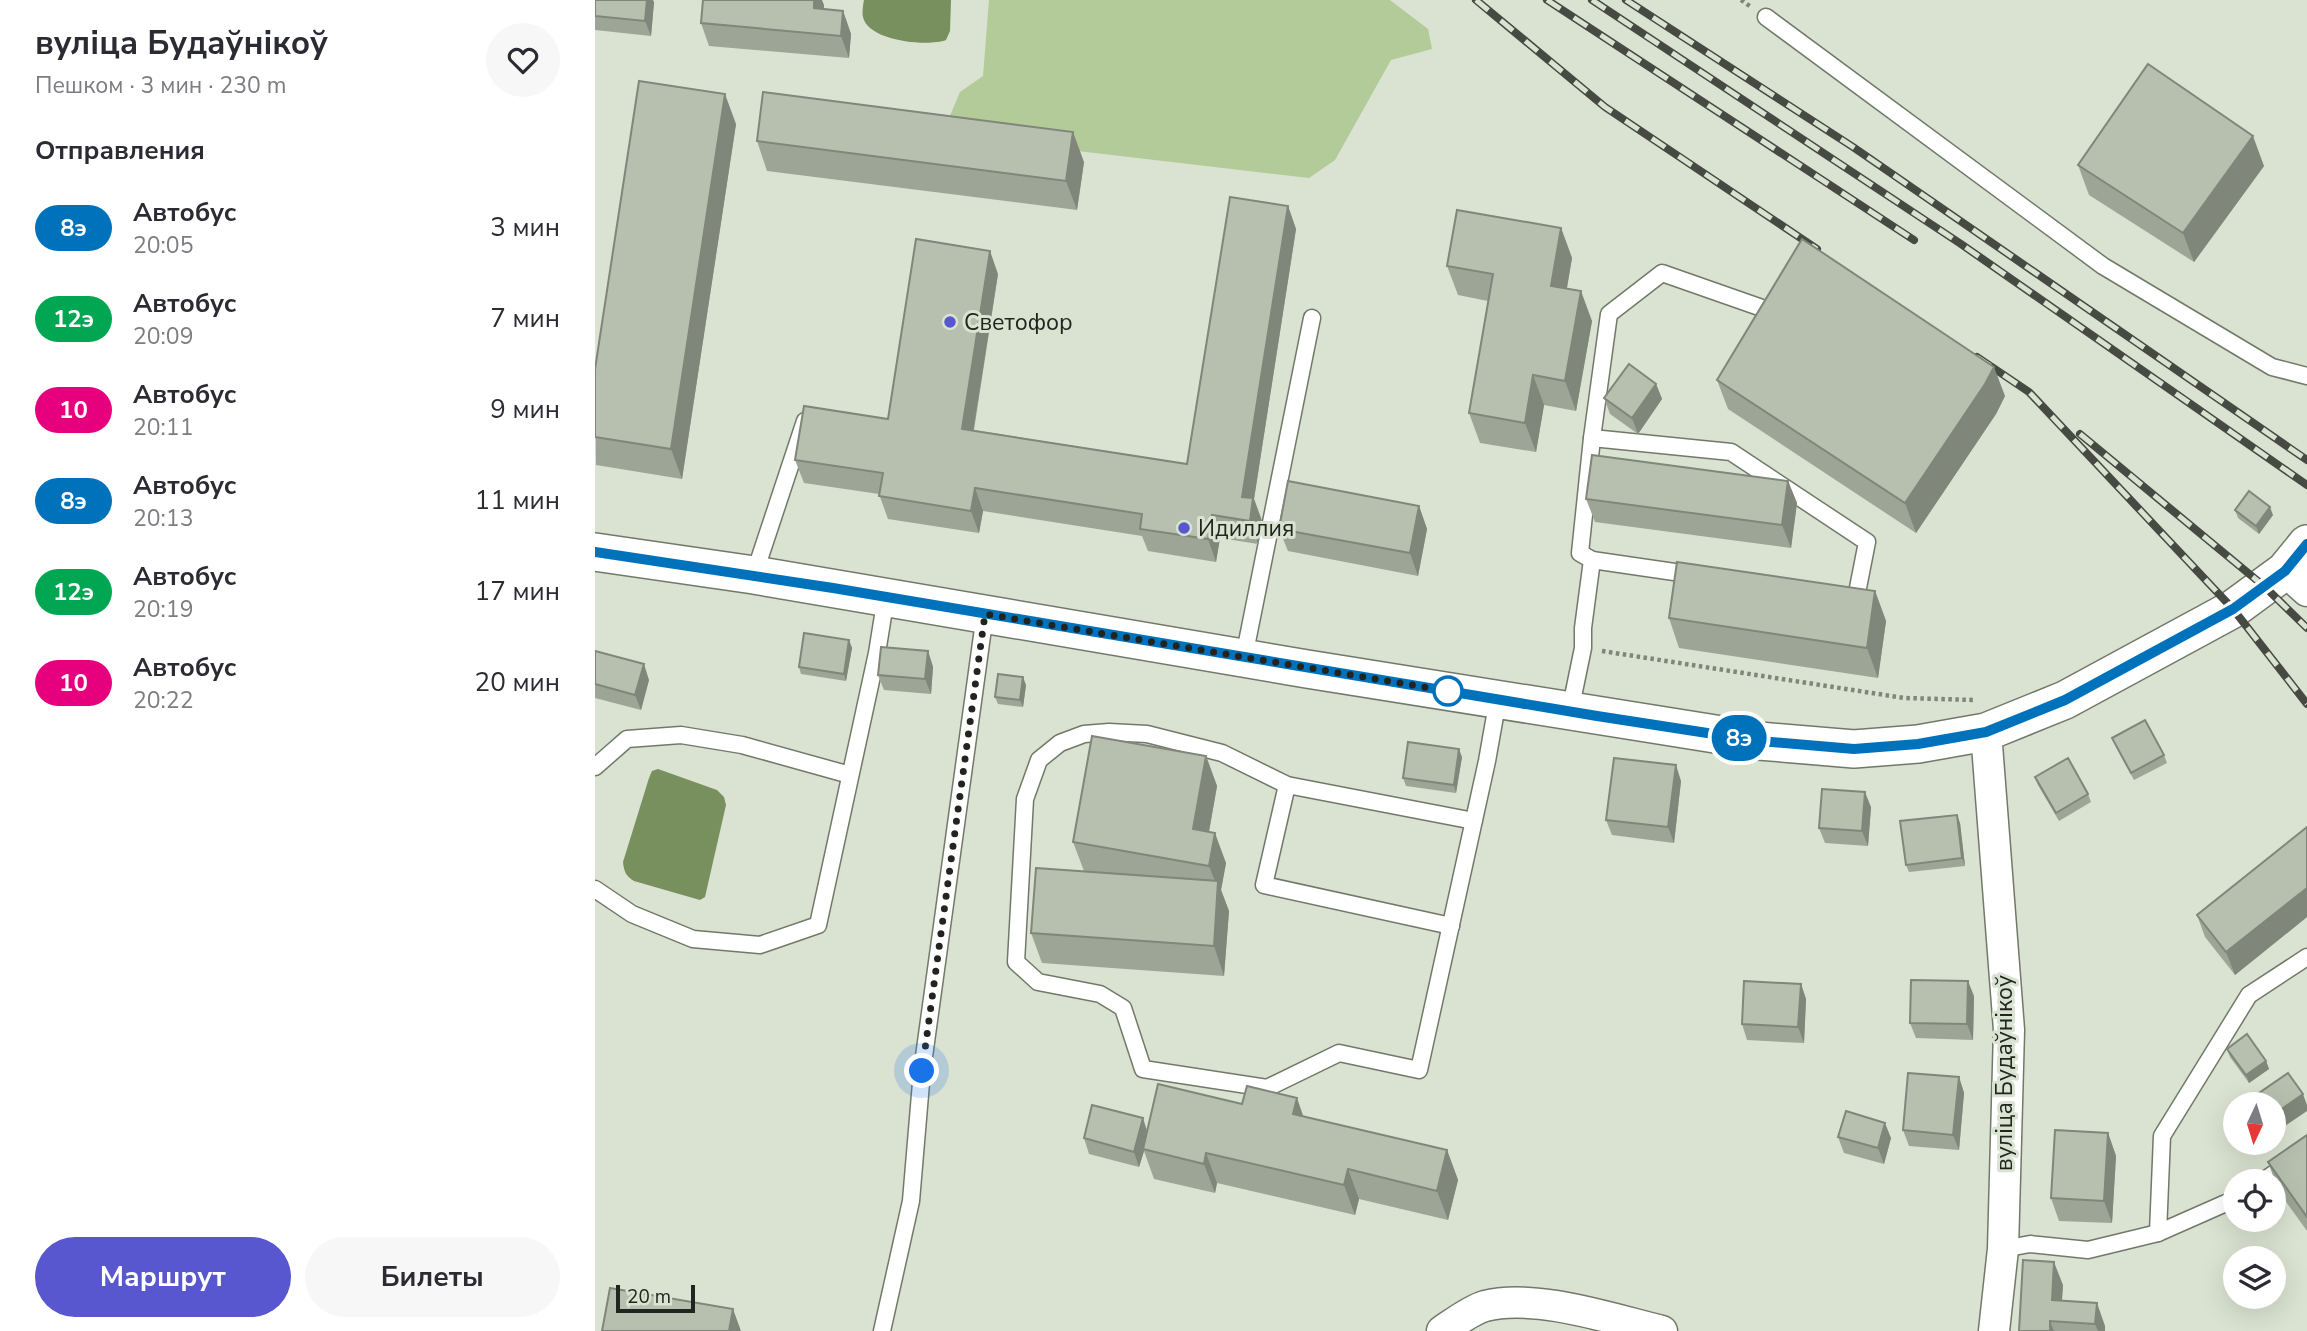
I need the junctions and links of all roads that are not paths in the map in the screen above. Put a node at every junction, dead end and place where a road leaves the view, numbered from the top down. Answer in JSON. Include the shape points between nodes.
{"nodes":[{"id":1,"x":1766,"y":17,"type":"dead end"},
{"id":2,"x":1762,"y":308,"type":"edge"},
{"id":3,"x":1312,"y":318,"type":"dead end"},
{"id":4,"x":2307,"y":376,"type":"edge"},
{"id":5,"x":808,"y":411,"type":"edge"},
{"id":6,"x":1593,"y":438,"type":"junction"},
{"id":7,"x":595,"y":552,"type":"edge"},
{"id":8,"x":1593,"y":560,"type":"junction"},
{"id":9,"x":2300,"y":569,"type":"edge"},
{"id":10,"x":754,"y":575,"type":"junction"},
{"id":11,"x":1717,"y":578,"type":"edge"},
{"id":12,"x":1828,"y":594,"type":"edge"},
{"id":13,"x":886,"y":597,"type":"junction"},
{"id":14,"x":985,"y":614,"type":"junction"},
{"id":15,"x":1244,"y":657,"type":"junction"},
{"id":16,"x":1498,"y":699,"type":"junction"},
{"id":17,"x":1570,"y":711,"type":"junction"},
{"id":18,"x":1984,"y":716,"type":"junction"},
{"id":19,"x":595,"y":767,"type":"edge"},
{"id":20,"x":850,"y":775,"type":"junction"},
{"id":21,"x":1287,"y":785,"type":"junction"},
{"id":22,"x":1474,"y":821,"type":"junction"},
{"id":23,"x":595,"y":889,"type":"edge"},
{"id":24,"x":1451,"y":926,"type":"junction"},
{"id":25,"x":2307,"y":957,"type":"edge"},
{"id":26,"x":2307,"y":1151,"type":"edge"},
{"id":27,"x":2281,"y":1169,"type":"edge"},
{"id":28,"x":2223,"y":1204,"type":"edge"},
{"id":29,"x":2158,"y":1233,"type":"junction"},
{"id":30,"x":2003,"y":1248,"type":"junction"},
{"id":31,"x":882,"y":1331,"type":"edge"},
{"id":32,"x":1442,"y":1331,"type":"edge"},
{"id":33,"x":1662,"y":1331,"type":"edge"},
{"id":34,"x":1994,"y":1331,"type":"edge"}],
"edges":[{"from":1,"to":4,"type":"lane","via":[[2103,266],[2272,367]]},
{"from":2,"to":6,"type":"lane","via":[[1662,273],[1620,305],[1609,314]]},
{"from":3,"to":15,"type":"lane"},
{"from":5,"to":10,"type":"lane"},
{"from":6,"to":8,"type":"lane","via":[[1580,553]]},
{"from":6,"to":12,"type":"lane","via":[[1731,452],[1743,459],[1867,542],[1856,598]]},
{"from":7,"to":10,"type":"street"},
{"from":8,"to":11,"type":"lane"},
{"from":8,"to":17,"type":"lane"},
{"from":9,"to":18,"type":"street","via":[[2065,700]]},
{"from":10,"to":13,"type":"street"},
{"from":13,"to":14,"type":"street"},
{"from":13,"to":20,"type":"lane"},
{"from":14,"to":15,"type":"street"},
{"from":14,"to":31,"type":"lane","via":[[922,1071],[911,1201]]},
{"from":15,"to":16,"type":"street"},
{"from":16,"to":17,"type":"street"},
{"from":16,"to":22,"type":"lane"},
{"from":17,"to":18,"type":"street","via":[[1759,741],[1854,749],[1918,744]]},
{"from":18,"to":30,"type":"street","name":"вуліца Будаўнікоў","via":[[2009,1030]]},
{"from":19,"to":20,"type":"lane","via":[[627,739],[681,735],[742,745]]},
{"from":20,"to":23,"type":"lane","via":[[818,925],[759,945],[693,939],[632,914]]},
{"from":21,"to":22,"type":"lane"},
{"from":21,"to":24,"type":"lane","via":[[1264,885]]},
{"from":21,"to":24,"type":"lane","via":[[1222,753],[1147,734],[1084,734],[1060,743],[1039,760],[1025,799],[1016,962],[1038,982],[1100,995],[1123,1008],[1143,1069],[1267,1088],[1339,1053],[1419,1070]]},
{"from":22,"to":24,"type":"lane"},
{"from":25,"to":29,"type":"lane","via":[[2249,995],[2162,1136]]},
{"from":26,"to":27,"type":"lane"},
{"from":28,"to":29,"type":"lane"},
{"from":29,"to":30,"type":"lane","via":[[2088,1250],[2030,1244]]},
{"from":30,"to":34,"type":"street","name":"вуліца Будаўнікоў"},
{"from":32,"to":33,"type":"street","via":[[1483,1306],[1517,1303],[1556,1306]]}]}
